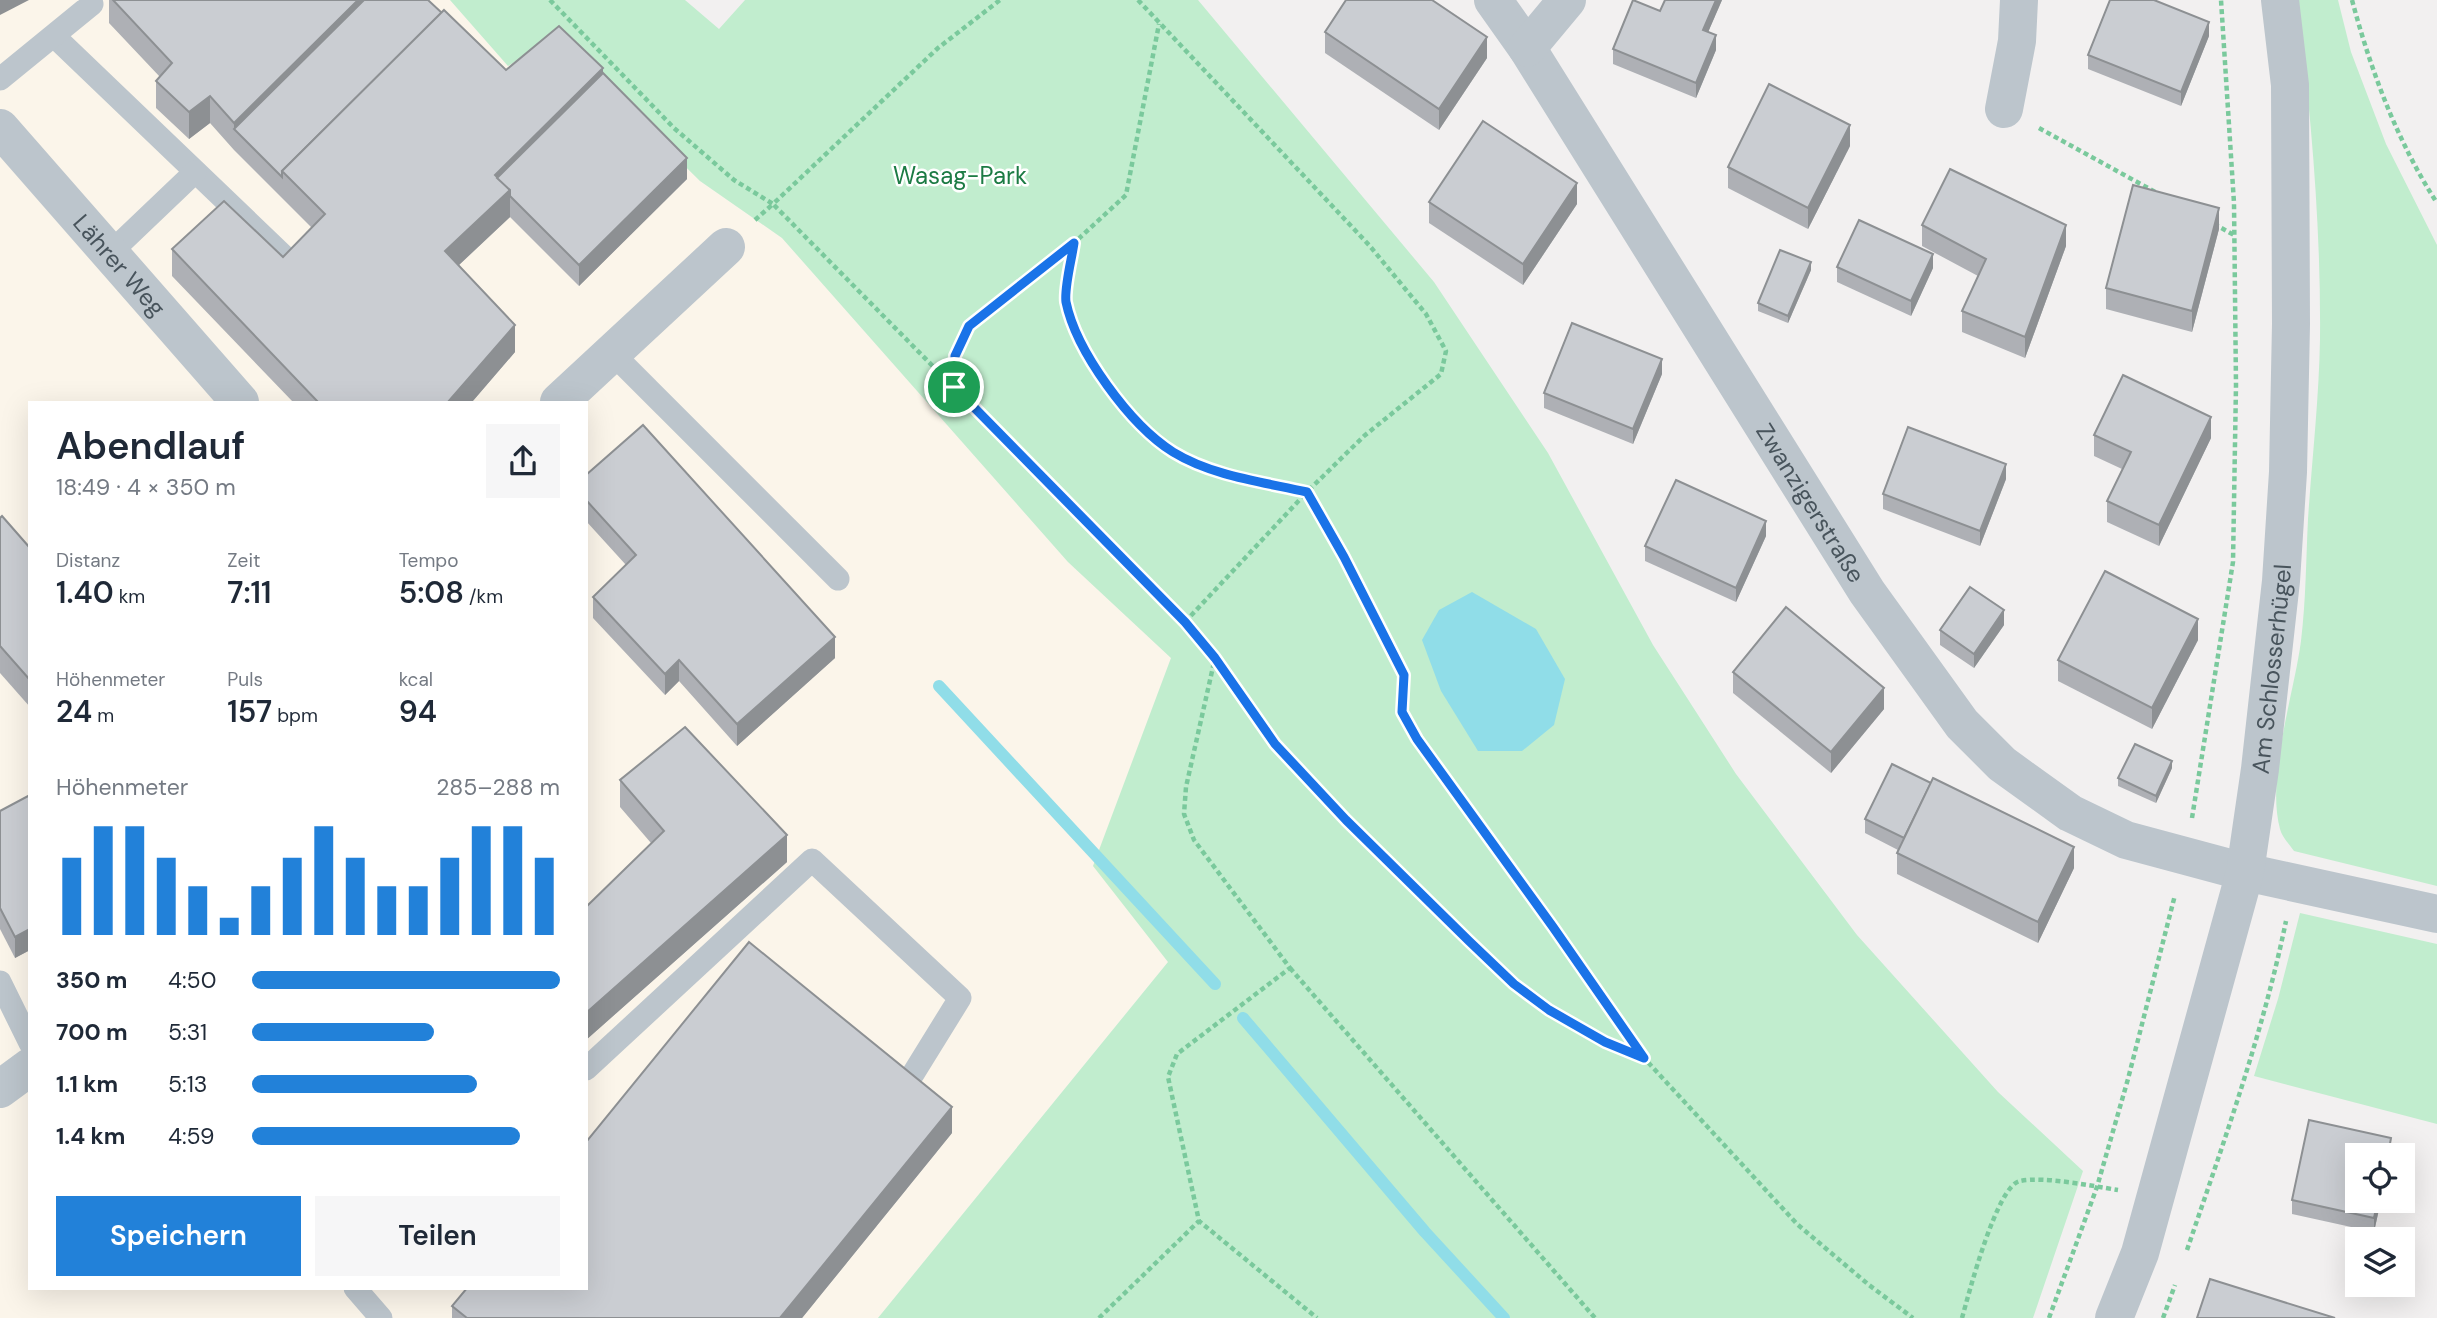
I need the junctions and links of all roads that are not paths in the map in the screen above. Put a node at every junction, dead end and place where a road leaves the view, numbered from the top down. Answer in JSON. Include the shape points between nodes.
{"nodes":[{"id":1,"x":90,"y":0,"type":"edge"},
{"id":2,"x":1493,"y":0,"type":"edge"},
{"id":3,"x":1567,"y":0,"type":"edge"},
{"id":4,"x":2019,"y":0,"type":"edge"},
{"id":5,"x":2280,"y":0,"type":"edge"},
{"id":6,"x":54,"y":36,"type":"junction"},
{"id":7,"x":1527,"y":48,"type":"junction"},
{"id":8,"x":0,"y":79,"type":"edge"},
{"id":9,"x":2004,"y":109,"type":"road end"},
{"id":10,"x":0,"y":128,"type":"edge"},
{"id":11,"x":195,"y":172,"type":"junction"},
{"id":12,"x":726,"y":247,"type":"road end"},
{"id":13,"x":109,"y":254,"type":"junction"},
{"id":14,"x":292,"y":264,"type":"edge"},
{"id":15,"x":612,"y":353,"type":"junction"},
{"id":16,"x":239,"y":401,"type":"edge"},
{"id":17,"x":560,"y":401,"type":"edge"},
{"id":18,"x":838,"y":579,"type":"dead end"},
{"id":19,"x":2245,"y":872,"type":"junction"},
{"id":20,"x":2437,"y":914,"type":"edge"},
{"id":21,"x":0,"y":982,"type":"edge"},
{"id":22,"x":28,"y":1039,"type":"edge"},
{"id":23,"x":588,"y":1067,"type":"edge"},
{"id":24,"x":28,"y":1068,"type":"edge"},
{"id":25,"x":913,"y":1074,"type":"edge"},
{"id":26,"x":0,"y":1089,"type":"edge"},
{"id":27,"x":357,"y":1290,"type":"edge"},
{"id":28,"x":382,"y":1318,"type":"edge"},
{"id":29,"x":2114,"y":1318,"type":"edge"}],
"edges":[{"from":1,"to":6,"type":"lane","via":[[92,4]]},
{"from":2,"to":7,"type":"street","name":"Zwanzigerstraße"},
{"from":3,"to":7,"type":"street"},
{"from":4,"to":9,"type":"street","via":[[2017,41]]},
{"from":5,"to":19,"type":"street","name":"Am Schlosserhügel","via":[[2291,85],[2288,472],[2272,665]]},
{"from":6,"to":8,"type":"lane"},
{"from":6,"to":11,"type":"lane"},
{"from":7,"to":19,"type":"street","name":"Zwanzigerstraße","via":[[1867,592],[1962,724],[2002,764],[2070,813],[2126,839]]},
{"from":10,"to":13,"type":"street","name":"Lährer Weg"},
{"from":11,"to":13,"type":"lane"},
{"from":11,"to":14,"type":"lane"},
{"from":12,"to":15,"type":"street"},
{"from":13,"to":16,"type":"street","name":"Lährer Weg"},
{"from":15,"to":17,"type":"street"},
{"from":15,"to":18,"type":"lane"},
{"from":19,"to":20,"type":"street","name":"Zwanzigerstraße"},
{"from":19,"to":29,"type":"street","name":"Am Schlosserhügel","via":[[2140,1253]]},
{"from":21,"to":22,"type":"lane"},
{"from":23,"to":25,"type":"lane","via":[[812,860],[960,998]]},
{"from":24,"to":26,"type":"street"},
{"from":27,"to":28,"type":"lane"}]}
